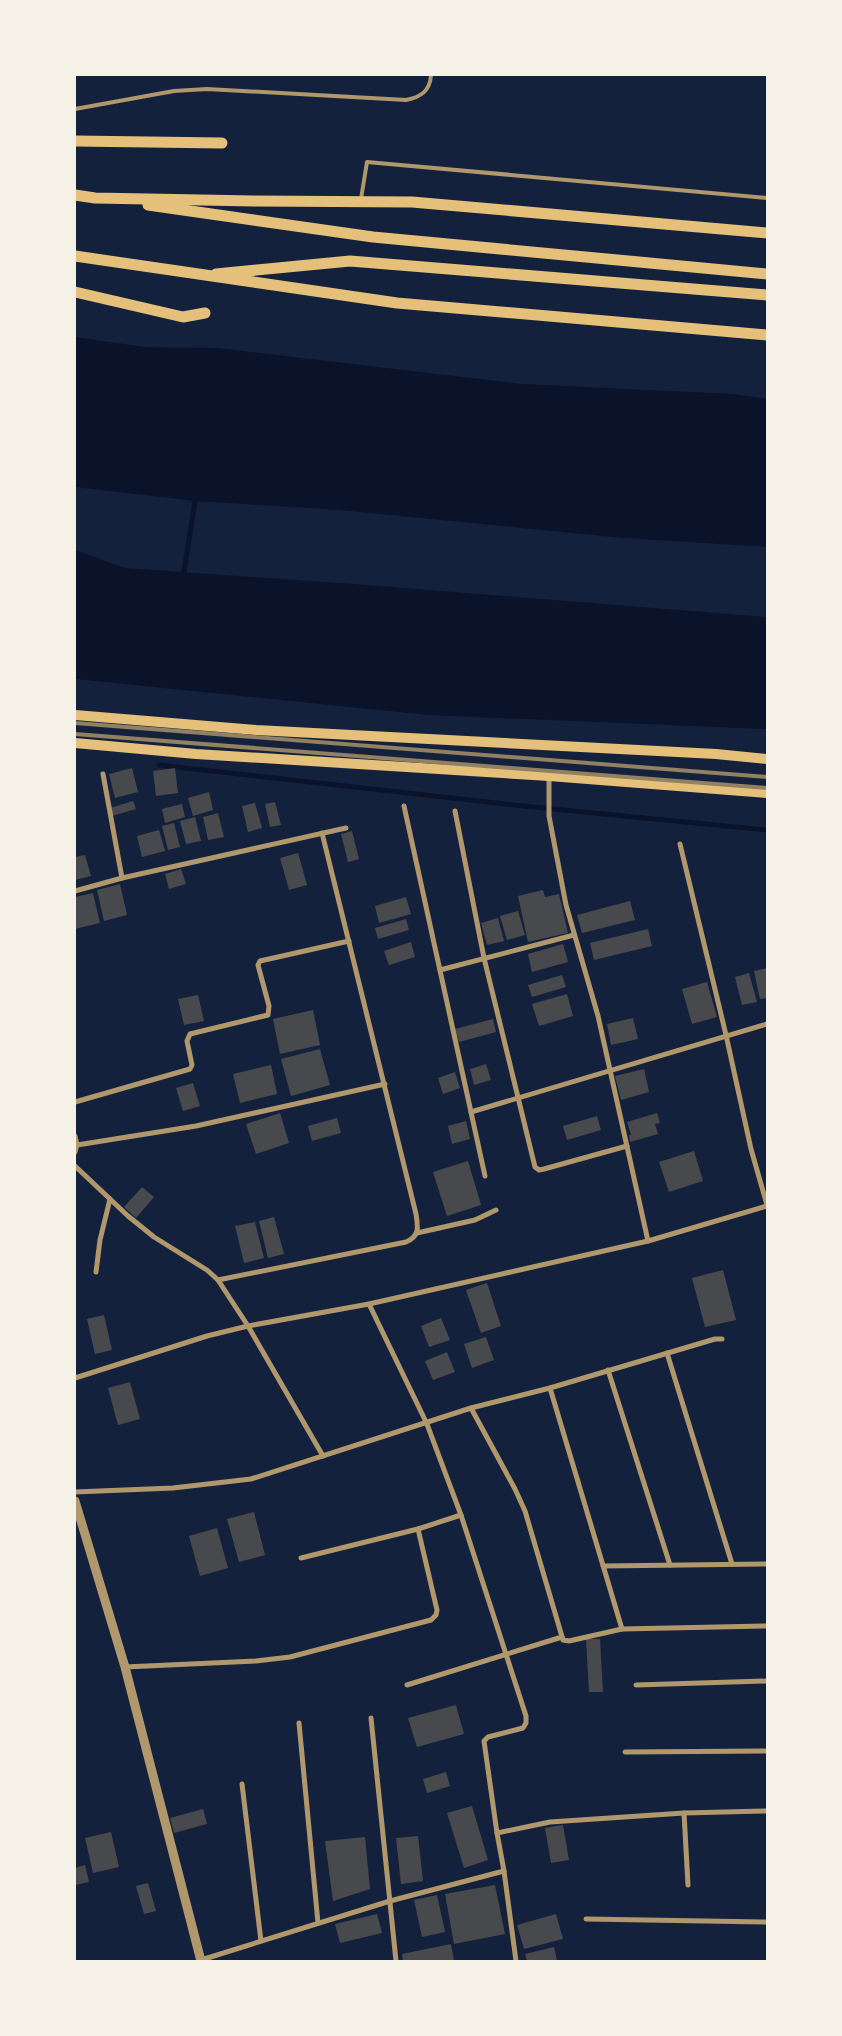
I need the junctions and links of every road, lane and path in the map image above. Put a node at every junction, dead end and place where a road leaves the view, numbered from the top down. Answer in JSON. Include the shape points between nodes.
{"nodes":[{"id":1,"x":431,"y":75,"type":"edge"},
{"id":2,"x":75,"y":109,"type":"edge"},
{"id":3,"x":75,"y":142,"type":"edge"},
{"id":4,"x":222,"y":143,"type":"dead end"},
{"id":5,"x":75,"y":195,"type":"edge"},
{"id":6,"x":95,"y":198,"type":"junction"},
{"id":7,"x":767,"y":198,"type":"edge"},
{"id":8,"x":361,"y":201,"type":"junction"},
{"id":9,"x":767,"y":233,"type":"edge"},
{"id":10,"x":75,"y":256,"type":"edge"},
{"id":11,"x":767,"y":274,"type":"edge"},
{"id":12,"x":199,"y":275,"type":"junction"},
{"id":13,"x":75,"y":292,"type":"edge"},
{"id":14,"x":767,"y":295,"type":"edge"},
{"id":15,"x":205,"y":314,"type":"dead end"},
{"id":16,"x":767,"y":335,"type":"edge"},
{"id":17,"x":75,"y":715,"type":"edge"},
{"id":18,"x":75,"y":743,"type":"edge"},
{"id":19,"x":767,"y":759,"type":"edge"},
{"id":20,"x":103,"y":774,"type":"dead end"},
{"id":21,"x":549,"y":776,"type":"junction"},
{"id":22,"x":767,"y":793,"type":"edge"},
{"id":23,"x":404,"y":806,"type":"dead end"},
{"id":24,"x":455,"y":811,"type":"dead end"},
{"id":25,"x":346,"y":828,"type":"dead end"},
{"id":26,"x":322,"y":833,"type":"junction"},
{"id":27,"x":680,"y":844,"type":"dead end"},
{"id":28,"x":122,"y":878,"type":"junction"},
{"id":29,"x":75,"y":891,"type":"edge"},
{"id":30,"x":574,"y":935,"type":"junction"},
{"id":31,"x":349,"y":941,"type":"junction"},
{"id":32,"x":484,"y":958,"type":"junction"},
{"id":33,"x":440,"y":970,"type":"junction"},
{"id":34,"x":767,"y":1024,"type":"edge"},
{"id":35,"x":726,"y":1035,"type":"junction"},
{"id":36,"x":610,"y":1070,"type":"junction"},
{"id":37,"x":385,"y":1084,"type":"junction"},
{"id":38,"x":518,"y":1097,"type":"junction"},
{"id":39,"x":75,"y":1102,"type":"edge"},
{"id":40,"x":471,"y":1112,"type":"junction"},
{"id":41,"x":75,"y":1136,"type":"edge"},
{"id":42,"x":77,"y":1145,"type":"junction"},
{"id":43,"x":627,"y":1146,"type":"junction"},
{"id":44,"x":75,"y":1152,"type":"edge"},
{"id":45,"x":75,"y":1166,"type":"edge"},
{"id":46,"x":485,"y":1176,"type":"dead end"},
{"id":47,"x":110,"y":1200,"type":"junction"},
{"id":48,"x":767,"y":1205,"type":"edge"},
{"id":49,"x":496,"y":1210,"type":"dead end"},
{"id":50,"x":417,"y":1233,"type":"junction"},
{"id":51,"x":648,"y":1241,"type":"junction"},
{"id":52,"x":96,"y":1272,"type":"dead end"},
{"id":53,"x":218,"y":1280,"type":"junction"},
{"id":54,"x":369,"y":1304,"type":"junction"},
{"id":55,"x":248,"y":1326,"type":"junction"},
{"id":56,"x":722,"y":1339,"type":"dead end"},
{"id":57,"x":667,"y":1353,"type":"junction"},
{"id":58,"x":608,"y":1370,"type":"junction"},
{"id":59,"x":75,"y":1378,"type":"edge"},
{"id":60,"x":550,"y":1388,"type":"junction"},
{"id":61,"x":471,"y":1408,"type":"junction"},
{"id":62,"x":428,"y":1424,"type":"junction"},
{"id":63,"x":323,"y":1456,"type":"junction"},
{"id":64,"x":75,"y":1492,"type":"edge"},
{"id":65,"x":75,"y":1501,"type":"edge"},
{"id":66,"x":461,"y":1514,"type":"junction"},
{"id":67,"x":418,"y":1529,"type":"junction"},
{"id":68,"x":301,"y":1558,"type":"dead end"},
{"id":69,"x":732,"y":1564,"type":"junction"},
{"id":70,"x":767,"y":1564,"type":"edge"},
{"id":71,"x":670,"y":1565,"type":"junction"},
{"id":72,"x":603,"y":1566,"type":"junction"},
{"id":73,"x":767,"y":1626,"type":"edge"},
{"id":74,"x":622,"y":1628,"type":"junction"},
{"id":75,"x":562,"y":1637,"type":"junction"},
{"id":76,"x":505,"y":1654,"type":"junction"},
{"id":77,"x":125,"y":1667,"type":"junction"},
{"id":78,"x":767,"y":1681,"type":"edge"},
{"id":79,"x":407,"y":1685,"type":"dead end"},
{"id":80,"x":636,"y":1685,"type":"dead end"},
{"id":81,"x":371,"y":1718,"type":"dead end"},
{"id":82,"x":299,"y":1723,"type":"dead end"},
{"id":83,"x":767,"y":1751,"type":"edge"},
{"id":84,"x":625,"y":1752,"type":"dead end"},
{"id":85,"x":242,"y":1784,"type":"dead end"},
{"id":86,"x":767,"y":1811,"type":"edge"},
{"id":87,"x":684,"y":1813,"type":"junction"},
{"id":88,"x":497,"y":1833,"type":"junction"},
{"id":89,"x":504,"y":1871,"type":"junction"},
{"id":90,"x":688,"y":1885,"type":"dead end"},
{"id":91,"x":390,"y":1902,"type":"junction"},
{"id":92,"x":586,"y":1919,"type":"dead end"},
{"id":93,"x":767,"y":1922,"type":"edge"},
{"id":94,"x":318,"y":1923,"type":"junction"},
{"id":95,"x":261,"y":1941,"type":"junction"},
{"id":96,"x":201,"y":1960,"type":"edge"},
{"id":97,"x":396,"y":1961,"type":"edge"},
{"id":98,"x":516,"y":1961,"type":"edge"}],
"edges":[{"from":1,"to":2,"type":"lane","via":[[424,93],[406,100],[207,89],[174,91]]},
{"from":3,"to":4,"type":"highway"},
{"from":5,"to":6,"type":"highway"},
{"from":6,"to":8,"type":"highway"},
{"from":6,"to":11,"type":"highway","via":[[363,235]]},
{"from":7,"to":8,"type":"lane","via":[[367,162]]},
{"from":8,"to":9,"type":"highway","via":[[412,202]]},
{"from":10,"to":12,"type":"highway"},
{"from":12,"to":14,"type":"highway","via":[[350,261]]},
{"from":12,"to":16,"type":"highway","via":[[397,303]]},
{"from":13,"to":15,"type":"highway","via":[[183,317]]},
{"from":17,"to":19,"type":"main road","via":[[256,730]]},
{"from":18,"to":21,"type":"main road","via":[[196,754]]},
{"from":20,"to":28,"type":"street"},
{"from":21,"to":22,"type":"main road"},
{"from":21,"to":30,"type":"street","via":[[549,816]]},
{"from":23,"to":33,"type":"street"},
{"from":24,"to":32,"type":"street"},
{"from":25,"to":26,"type":"street"},
{"from":26,"to":28,"type":"street"},
{"from":26,"to":31,"type":"street"},
{"from":27,"to":35,"type":"street"},
{"from":28,"to":29,"type":"street"},
{"from":30,"to":32,"type":"street"},
{"from":30,"to":36,"type":"street"},
{"from":31,"to":37,"type":"street"},
{"from":31,"to":39,"type":"street","via":[[260,961],[258,965],[269,1006],[268,1015],[190,1034],[187,1041],[190,1068]]},
{"from":32,"to":33,"type":"street"},
{"from":32,"to":38,"type":"street"},
{"from":33,"to":40,"type":"street"},
{"from":34,"to":35,"type":"street"},
{"from":35,"to":36,"type":"street"},
{"from":35,"to":48,"type":"street"},
{"from":36,"to":38,"type":"street"},
{"from":36,"to":43,"type":"street"},
{"from":37,"to":42,"type":"street","via":[[196,1126]]},
{"from":37,"to":50,"type":"street","via":[[416,1214]]},
{"from":38,"to":40,"type":"street"},
{"from":38,"to":43,"type":"street","via":[[532,1161],[538,1170]]},
{"from":40,"to":46,"type":"street"},
{"from":41,"to":42,"type":"street"},
{"from":42,"to":44,"type":"street"},
{"from":43,"to":51,"type":"street"},
{"from":45,"to":47,"type":"street"},
{"from":47,"to":52,"type":"street"},
{"from":47,"to":53,"type":"street","via":[[140,1226]]},
{"from":48,"to":51,"type":"street"},
{"from":49,"to":50,"type":"street","via":[[475,1220]]},
{"from":50,"to":53,"type":"street","via":[[406,1242]]},
{"from":51,"to":54,"type":"street"},
{"from":53,"to":55,"type":"street"},
{"from":54,"to":55,"type":"street"},
{"from":54,"to":62,"type":"street"},
{"from":55,"to":59,"type":"street"},
{"from":55,"to":63,"type":"street"},
{"from":56,"to":57,"type":"street"},
{"from":57,"to":58,"type":"street"},
{"from":57,"to":69,"type":"street"},
{"from":58,"to":60,"type":"street"},
{"from":58,"to":71,"type":"street"},
{"from":60,"to":61,"type":"street"},
{"from":60,"to":72,"type":"street"},
{"from":61,"to":62,"type":"street"},
{"from":61,"to":75,"type":"street","via":[[524,1511]]},
{"from":62,"to":63,"type":"street"},
{"from":62,"to":66,"type":"street"},
{"from":63,"to":64,"type":"street","via":[[252,1479],[212,1485]]},
{"from":65,"to":77,"type":"street"},
{"from":66,"to":67,"type":"street"},
{"from":66,"to":76,"type":"street"},
{"from":67,"to":68,"type":"street"},
{"from":67,"to":77,"type":"street","via":[[437,1610],[431,1620],[290,1657],[256,1662]]},
{"from":69,"to":70,"type":"street"},
{"from":69,"to":71,"type":"street"},
{"from":71,"to":72,"type":"street"},
{"from":72,"to":74,"type":"street"},
{"from":73,"to":74,"type":"street"},
{"from":74,"to":75,"type":"street","via":[[569,1641]]},
{"from":75,"to":76,"type":"street"},
{"from":76,"to":79,"type":"street"},
{"from":76,"to":88,"type":"street","via":[[526,1723],[523,1728],[488,1737],[484,1741]]},
{"from":77,"to":96,"type":"street"},
{"from":78,"to":80,"type":"street"},
{"from":81,"to":91,"type":"street"},
{"from":82,"to":94,"type":"street"},
{"from":83,"to":84,"type":"street"},
{"from":85,"to":95,"type":"street"},
{"from":86,"to":87,"type":"street"},
{"from":87,"to":88,"type":"street","via":[[550,1822]]},
{"from":87,"to":90,"type":"street"},
{"from":88,"to":89,"type":"street"},
{"from":89,"to":91,"type":"street"},
{"from":89,"to":98,"type":"street"},
{"from":91,"to":94,"type":"street"},
{"from":91,"to":97,"type":"street"},
{"from":92,"to":93,"type":"street"},
{"from":94,"to":95,"type":"street"},
{"from":95,"to":96,"type":"street"}]}
